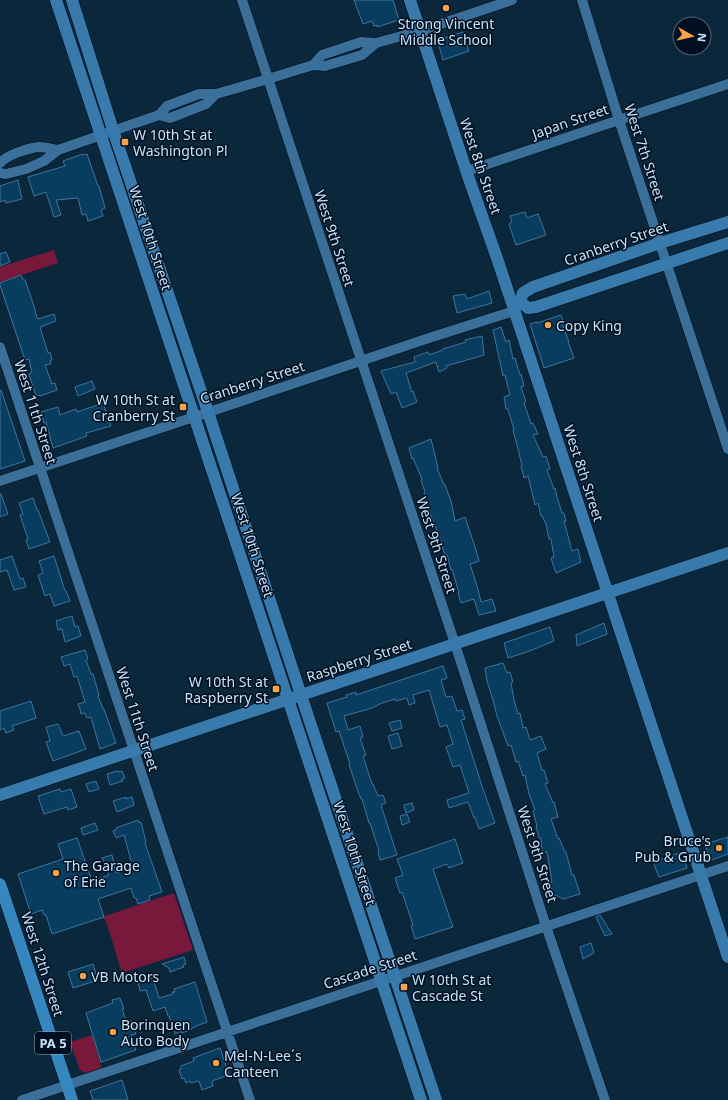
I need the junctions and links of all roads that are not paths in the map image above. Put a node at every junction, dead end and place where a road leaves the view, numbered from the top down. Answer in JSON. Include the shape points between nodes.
{"nodes":[{"id":1,"x":56,"y":0,"type":"edge"},
{"id":2,"x":72,"y":0,"type":"edge"},
{"id":3,"x":242,"y":0,"type":"edge"},
{"id":4,"x":410,"y":0,"type":"edge"},
{"id":5,"x":512,"y":0,"type":"edge"},
{"id":6,"x":582,"y":0,"type":"edge"},
{"id":7,"x":420,"y":30,"type":"junction"},
{"id":8,"x":268,"y":79,"type":"junction"},
{"id":9,"x":728,"y":84,"type":"edge"},
{"id":10,"x":619,"y":120,"type":"junction"},
{"id":11,"x":113,"y":130,"type":"junction"},
{"id":12,"x":101,"y":134,"type":"junction"},
{"id":13,"x":58,"y":150,"type":"junction"},
{"id":14,"x":0,"y":163,"type":"edge"},
{"id":15,"x":467,"y":171,"type":"junction"},
{"id":16,"x":0,"y":172,"type":"edge"},
{"id":17,"x":728,"y":222,"type":"edge"},
{"id":18,"x":660,"y":243,"type":"junction"},
{"id":19,"x":728,"y":243,"type":"edge"},
{"id":20,"x":666,"y":263,"type":"junction"},
{"id":21,"x":161,"y":271,"type":"junction"},
{"id":22,"x":148,"y":276,"type":"junction"},
{"id":23,"x":515,"y":305,"type":"junction"},
{"id":24,"x":0,"y":347,"type":"edge"},
{"id":25,"x":361,"y":361,"type":"junction"},
{"id":26,"x":208,"y":412,"type":"junction"},
{"id":27,"x":194,"y":417,"type":"junction"},
{"id":28,"x":728,"y":449,"type":"edge"},
{"id":29,"x":40,"y":467,"type":"junction"},
{"id":30,"x":0,"y":480,"type":"edge"},
{"id":31,"x":728,"y":553,"type":"edge"},
{"id":32,"x":254,"y":554,"type":"junction"},
{"id":33,"x":241,"y":558,"type":"junction"},
{"id":34,"x":608,"y":592,"type":"junction"},
{"id":35,"x":455,"y":644,"type":"junction"},
{"id":36,"x":300,"y":695,"type":"junction"},
{"id":37,"x":288,"y":699,"type":"junction"},
{"id":38,"x":134,"y":750,"type":"junction"},
{"id":39,"x":0,"y":795,"type":"edge"},
{"id":40,"x":728,"y":866,"type":"edge"},
{"id":41,"x":701,"y":875,"type":"junction"},
{"id":42,"x":362,"y":877,"type":"junction"},
{"id":43,"x":348,"y":881,"type":"junction"},
{"id":44,"x":0,"y":884,"type":"edge"},
{"id":45,"x":546,"y":926,"type":"junction"},
{"id":46,"x":728,"y":957,"type":"edge"},
{"id":47,"x":395,"y":976,"type":"junction"},
{"id":48,"x":382,"y":980,"type":"junction"},
{"id":49,"x":227,"y":1032,"type":"junction"},
{"id":50,"x":67,"y":1085,"type":"junction"},
{"id":51,"x":22,"y":1100,"type":"edge"},
{"id":52,"x":72,"y":1100,"type":"edge"},
{"id":53,"x":250,"y":1100,"type":"edge"},
{"id":54,"x":421,"y":1100,"type":"edge"},
{"id":55,"x":436,"y":1100,"type":"edge"},
{"id":56,"x":605,"y":1100,"type":"edge"}],
"edges":[{"from":1,"to":12,"type":"street","name":"West 10th Street"},
{"from":2,"to":11,"type":"street","name":"West 10th Street"},
{"from":3,"to":8,"type":"street","name":"West 9th Street"},
{"from":4,"to":7,"type":"street","name":"West 8th Street"},
{"from":5,"to":7,"type":"street"},
{"from":6,"to":10,"type":"street","name":"West 7th Street"},
{"from":7,"to":8,"type":"street","via":[[376,43],[362,55],[325,66],[313,65]]},
{"from":7,"to":15,"type":"street","name":"West 8th Street"},
{"from":8,"to":11,"type":"street","via":[[216,94],[206,104],[170,118],[159,115]]},
{"from":8,"to":25,"type":"street","name":"West 9th Street"},
{"from":9,"to":10,"type":"street","name":"Japan Street"},
{"from":10,"to":15,"type":"street","name":"Japan Street"},
{"from":10,"to":18,"type":"street","name":"West 7th Street"},
{"from":11,"to":12,"type":"street"},
{"from":11,"to":21,"type":"street","name":"West 10th Street"},
{"from":12,"to":13,"type":"street"},
{"from":12,"to":22,"type":"street","name":"West 10th Street"},
{"from":13,"to":14,"type":"street","via":[[39,147],[20,152]]},
{"from":13,"to":16,"type":"street","via":[[44,161],[26,169],[6,174]]},
{"from":15,"to":23,"type":"street","name":"West 8th Street"},
{"from":17,"to":18,"type":"street","name":"Cranberry Street"},
{"from":18,"to":20,"type":"street","name":"West 7th Street"},
{"from":18,"to":23,"type":"street","name":"Cranberry Street","via":[[533,287],[523,293]]},
{"from":19,"to":20,"type":"street"},
{"from":20,"to":23,"type":"street","via":[[536,307]]},
{"from":20,"to":28,"type":"street","name":"West 7th Street"},
{"from":21,"to":22,"type":"street"},
{"from":21,"to":26,"type":"street","name":"West 10th Street"},
{"from":22,"to":27,"type":"street","name":"West 10th Street"},
{"from":23,"to":25,"type":"street","name":"Cranberry Street"},
{"from":23,"to":34,"type":"street","name":"West 8th Street"},
{"from":24,"to":29,"type":"street","name":"West 11th Street"},
{"from":25,"to":26,"type":"street","name":"Cranberry Street"},
{"from":25,"to":35,"type":"street","name":"West 9th Street"},
{"from":26,"to":27,"type":"street","name":"Cranberry Street"},
{"from":26,"to":32,"type":"street","name":"West 10th Street"},
{"from":27,"to":29,"type":"street","name":"Cranberry Street"},
{"from":27,"to":33,"type":"street","name":"West 10th Street"},
{"from":29,"to":30,"type":"street","name":"Cranberry Street"},
{"from":29,"to":38,"type":"street","name":"West 11th Street"},
{"from":31,"to":34,"type":"street","name":"Raspberry Street"},
{"from":32,"to":33,"type":"street"},
{"from":32,"to":36,"type":"street","name":"West 10th Street"},
{"from":33,"to":37,"type":"street","name":"West 10th Street"},
{"from":34,"to":35,"type":"street","name":"Raspberry Street"},
{"from":34,"to":41,"type":"street","name":"West 8th Street"},
{"from":35,"to":36,"type":"street","name":"Raspberry Street"},
{"from":35,"to":45,"type":"street","name":"West 9th Street"},
{"from":36,"to":37,"type":"street","name":"Raspberry Street"},
{"from":36,"to":42,"type":"street","name":"West 10th Street"},
{"from":37,"to":38,"type":"street","name":"Raspberry Street"},
{"from":37,"to":43,"type":"street","name":"West 10th Street"},
{"from":38,"to":39,"type":"street","name":"Raspberry Street"},
{"from":38,"to":49,"type":"street","name":"West 11th Street"},
{"from":40,"to":41,"type":"street","name":"Cascade Street"},
{"from":41,"to":45,"type":"street","name":"Cascade Street"},
{"from":41,"to":46,"type":"street","name":"West 8th Street"},
{"from":42,"to":43,"type":"street"},
{"from":42,"to":47,"type":"street","name":"West 10th Street"},
{"from":43,"to":48,"type":"street","name":"West 10th Street"},
{"from":44,"to":50,"type":"main road","name":"West 12th Street","number":"PA 5"},
{"from":45,"to":47,"type":"street","name":"Cascade Street"},
{"from":45,"to":56,"type":"street","name":"West 9th Street"},
{"from":47,"to":48,"type":"street","name":"Cascade Street"},
{"from":47,"to":55,"type":"street","name":"West 10th Street"},
{"from":48,"to":49,"type":"street","name":"Cascade Street"},
{"from":48,"to":54,"type":"street","name":"West 10th Street"},
{"from":49,"to":50,"type":"street","name":"Cascade Street"},
{"from":49,"to":53,"type":"street","name":"West 11th Street"},
{"from":50,"to":51,"type":"street","name":"Cascade Street"},
{"from":50,"to":52,"type":"main road","name":"West 12th Street","number":"PA 5"}]}
